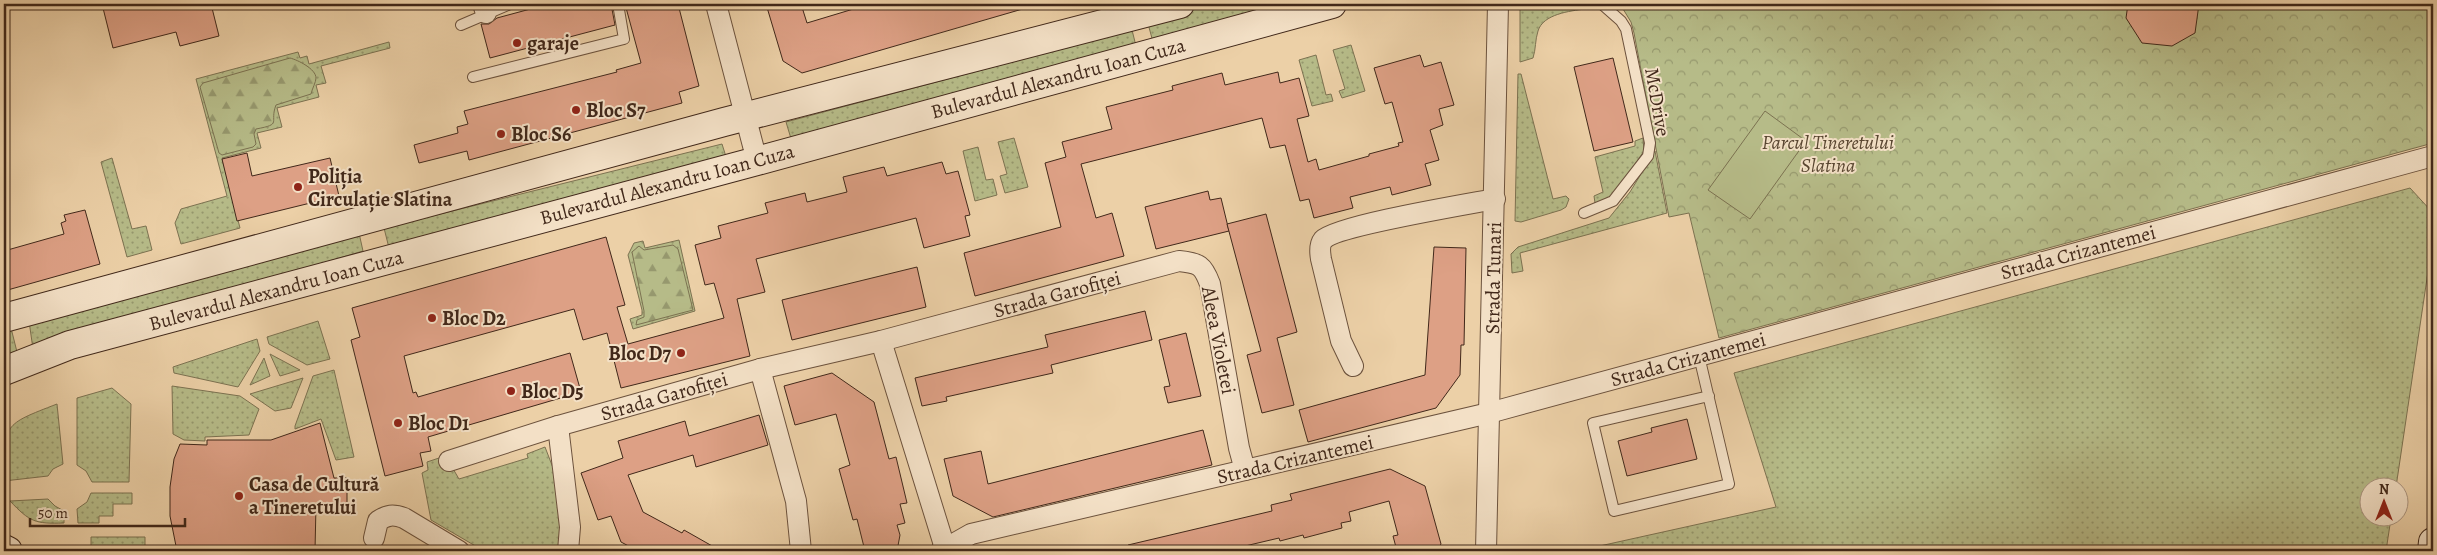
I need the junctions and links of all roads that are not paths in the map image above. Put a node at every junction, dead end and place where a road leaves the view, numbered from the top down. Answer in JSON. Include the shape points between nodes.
{"nodes":[{"id":1,"x":510,"y":4,"type":"edge"},
{"id":2,"x":618,"y":4,"type":"edge"},
{"id":3,"x":716,"y":4,"type":"edge"},
{"id":4,"x":1180,"y":4,"type":"edge"},
{"id":5,"x":1332,"y":4,"type":"edge"},
{"id":6,"x":1498,"y":4,"type":"edge"},
{"id":7,"x":1604,"y":6,"type":"dead end"},
{"id":8,"x":484,"y":8,"type":"edge"},
{"id":9,"x":461,"y":25,"type":"dead end"},
{"id":10,"x":472,"y":77,"type":"dead end"},
{"id":11,"x":745,"y":117,"type":"junction"},
{"id":12,"x":2433,"y":156,"type":"edge"},
{"id":13,"x":757,"y":161,"type":"junction"},
{"id":14,"x":1495,"y":199,"type":"junction"},
{"id":15,"x":1584,"y":213,"type":"dead end"},
{"id":16,"x":1146,"y":270,"type":"joint"},
{"id":17,"x":4,"y":318,"type":"edge"},
{"id":18,"x":881,"y":341,"type":"junction"},
{"id":19,"x":1699,"y":356,"type":"junction"},
{"id":20,"x":1353,"y":366,"type":"dead end"},
{"id":21,"x":760,"y":369,"type":"junction"},
{"id":22,"x":4,"y":371,"type":"edge"},
{"id":23,"x":1709,"y":396,"type":"junction"},
{"id":24,"x":1489,"y":413,"type":"junction"},
{"id":25,"x":558,"y":426,"type":"junction"},
{"id":26,"x":449,"y":461,"type":"dead end"},
{"id":27,"x":1245,"y":470,"type":"junction"},
{"id":28,"x":374,"y":538,"type":"dead end"},
{"id":29,"x":2433,"y":542,"type":"edge"},
{"id":30,"x":4,"y":549,"type":"edge"},
{"id":31,"x":943,"y":550,"type":"edge"},
{"id":32,"x":8,"y":551,"type":"edge"},
{"id":33,"x":459,"y":551,"type":"edge"},
{"id":34,"x":568,"y":551,"type":"edge"},
{"id":35,"x":801,"y":551,"type":"edge"},
{"id":36,"x":1486,"y":551,"type":"edge"},
{"id":37,"x":2432,"y":551,"type":"edge"}],
"edges":[{"from":1,"to":8,"type":"lane"},
{"from":2,"to":10,"type":"lane","via":[[624,39]]},
{"from":3,"to":11,"type":"street"},
{"from":4,"to":11,"type":"main road","name":"Bulevardul Alexandru Ioan Cuza","via":[[1118,16]]},
{"from":5,"to":13,"type":"main road","name":"Bulevardul Alexandru Ioan Cuza"},
{"from":6,"to":14,"type":"street","name":"Strada Tunari"},
{"from":7,"to":15,"type":"lane","name":"McDrive","via":[[1626,29],[1649,150],[1637,173],[1613,201]]},
{"from":8,"to":9,"type":"lane"},
{"from":11,"to":13,"type":"street"},
{"from":11,"to":17,"type":"main road","name":"Bulevardul Alexandru Ioan Cuza"},
{"from":12,"to":19,"type":"street","name":"Strada Crizantemei"},
{"from":13,"to":22,"type":"main road","name":"Bulevardul Alexandru Ioan Cuza","via":[[70,345]]},
{"from":14,"to":20,"type":"street","via":[[1371,224],[1332,234],[1324,240],[1320,248],[1321,259],[1341,341]]},
{"from":14,"to":24,"type":"street","name":"Strada Tunari"},
{"from":16,"to":18,"type":"street","name":"Strada Garofiței"},
{"from":16,"to":27,"type":"street","name":"Aleea Violetei","via":[[1179,261],[1193,262],[1204,269],[1222,338]]},
{"from":18,"to":21,"type":"street","name":"Strada Garofiței"},
{"from":18,"to":31,"type":"street"},
{"from":19,"to":23,"type":"lane"},
{"from":19,"to":24,"type":"street","name":"Strada Crizantemei"},
{"from":21,"to":25,"type":"street","name":"Strada Garofiței"},
{"from":21,"to":35,"type":"street","via":[[796,501]]},
{"from":23,"to":23,"type":"lane","via":[[1594,423],[1614,511],[1729,484]]},
{"from":24,"to":27,"type":"street","name":"Strada Crizantemei"},
{"from":24,"to":36,"type":"street","name":"Strada Tunari"},
{"from":25,"to":26,"type":"street","name":"Strada Garofiței"},
{"from":25,"to":34,"type":"street","via":[[570,527]]},
{"from":27,"to":31,"type":"street","name":"Strada Crizantemei","via":[[971,534]]},
{"from":28,"to":33,"type":"street","via":[[378,521],[384,516],[394,515]]},
{"from":29,"to":37,"type":"main road"},
{"from":30,"to":32,"type":"main road"}]}
